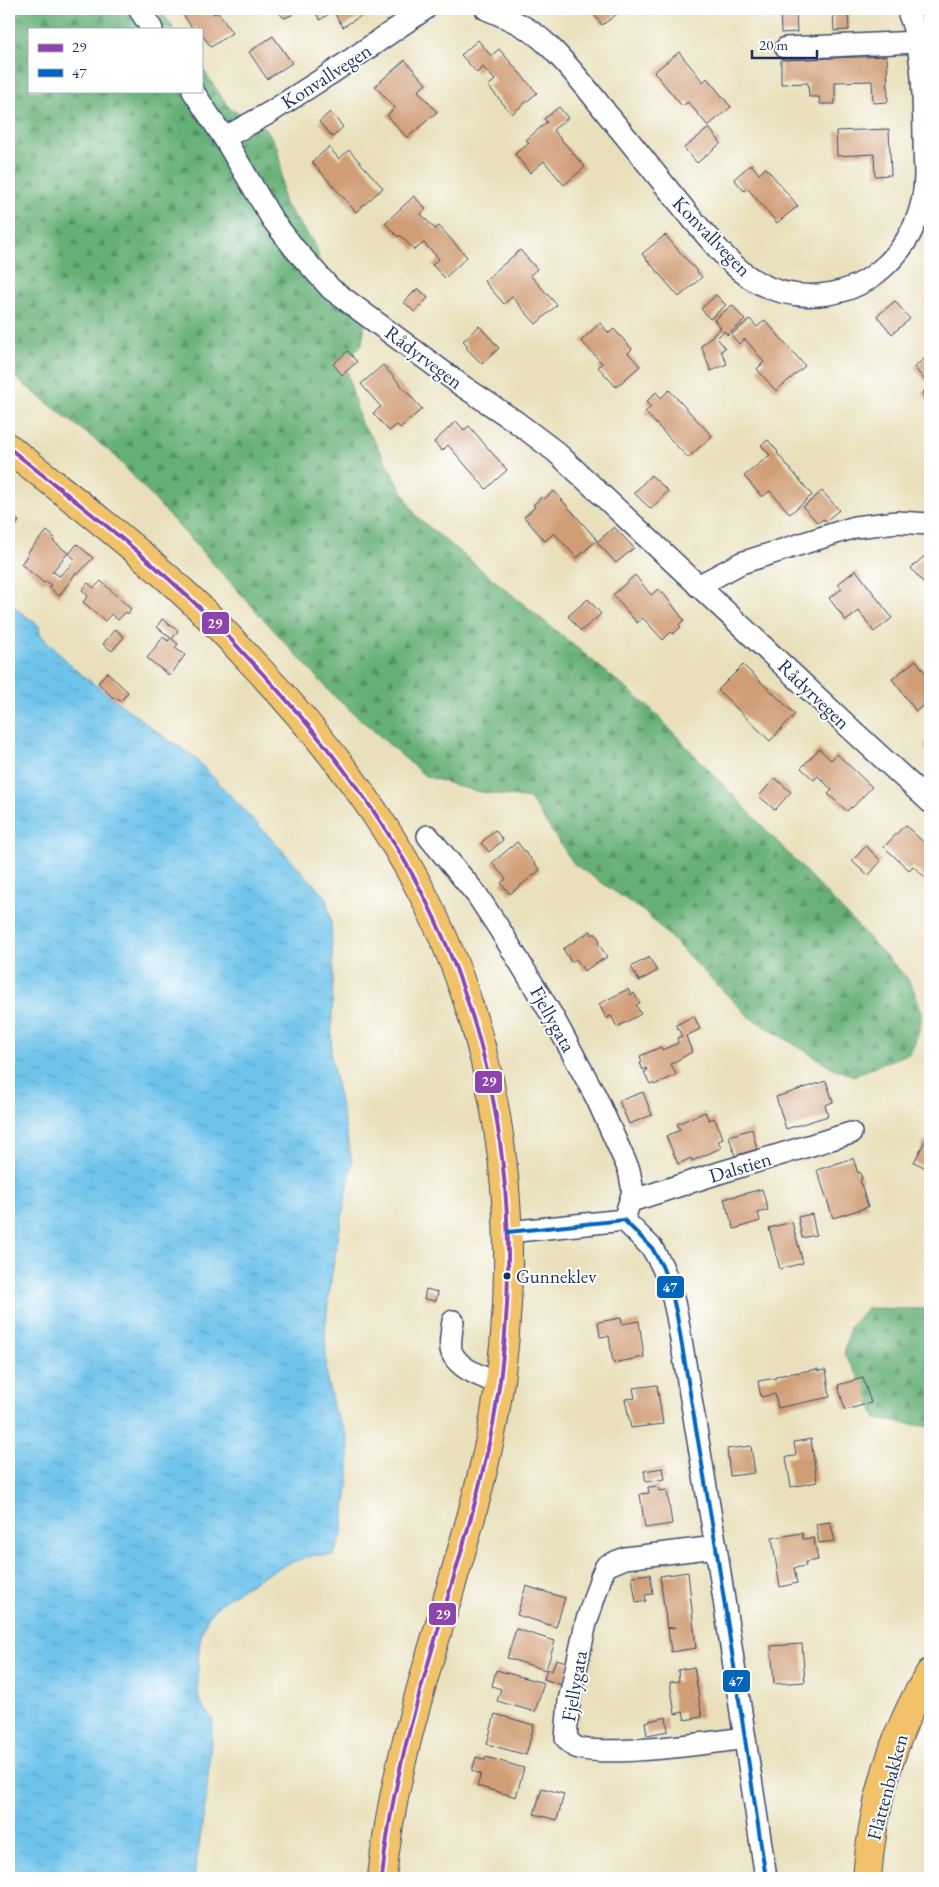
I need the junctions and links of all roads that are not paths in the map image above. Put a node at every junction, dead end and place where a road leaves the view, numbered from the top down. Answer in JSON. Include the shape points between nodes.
{"nodes":[{"id":1,"x":425,"y":9,"type":"edge"},
{"id":2,"x":486,"y":9,"type":"edge"},
{"id":3,"x":907,"y":9,"type":"edge"},
{"id":4,"x":513,"y":14,"type":"edge"},
{"id":5,"x":918,"y":42,"type":"junction"},
{"id":6,"x":786,"y":48,"type":"dead end"},
{"id":7,"x":926,"y":77,"type":"edge"},
{"id":8,"x":194,"y":92,"type":"edge"},
{"id":9,"x":224,"y":138,"type":"junction"},
{"id":10,"x":927,"y":151,"type":"edge"},
{"id":11,"x":926,"y":210,"type":"edge"},
{"id":12,"x":9,"y":448,"type":"edge"},
{"id":13,"x":930,"y":524,"type":"edge"},
{"id":14,"x":698,"y":586,"type":"junction"},
{"id":15,"x":930,"y":802,"type":"edge"},
{"id":16,"x":428,"y":836,"type":"dead end"},
{"id":17,"x":851,"y":1134,"type":"dead end"},
{"id":18,"x":627,"y":1211,"type":"junction"},
{"id":19,"x":508,"y":1232,"type":"junction"},
{"id":20,"x":453,"y":1320,"type":"dead end"},
{"id":21,"x":499,"y":1384,"type":"junction"},
{"id":22,"x":716,"y":1547,"type":"junction"},
{"id":23,"x":930,"y":1673,"type":"edge"},
{"id":24,"x":745,"y":1738,"type":"junction"},
{"id":25,"x":382,"y":1878,"type":"edge"},
{"id":26,"x":766,"y":1878,"type":"edge"},
{"id":27,"x":867,"y":1878,"type":"edge"}],
"edges":[{"from":1,"to":9,"type":"street","name":"Konvallvegen","via":[[330,74]]},
{"from":2,"to":4,"type":"street","name":"Konvallvegen"},
{"from":3,"to":5,"type":"street","name":"Konvallvegen"},
{"from":4,"to":11,"type":"street","name":"Konvallvegen","via":[[547,44],[586,87],[714,244],[757,282],[802,295],[825,296],[851,288],[892,261]]},
{"from":5,"to":6,"type":"street"},
{"from":5,"to":7,"type":"street","name":"Konvallvegen"},
{"from":7,"to":10,"type":"street","name":"Konvallvegen"},
{"from":8,"to":9,"type":"street","name":"Rådyrvegen"},
{"from":9,"to":14,"type":"street","name":"Rådyrvegen","via":[[272,219],[331,289],[556,452]]},
{"from":10,"to":11,"type":"street","name":"Konvallvegen"},
{"from":12,"to":19,"type":"main road","via":[[171,581],[225,633],[337,760],[391,838],[435,918],[468,1003],[482,1052],[500,1144]]},
{"from":13,"to":14,"type":"street","via":[[897,522],[855,527],[740,563]]},
{"from":14,"to":15,"type":"street","name":"Rådyrvegen"},
{"from":16,"to":18,"type":"street","name":"Fjellygata","via":[[477,895],[553,1017],[618,1141],[633,1191]]},
{"from":17,"to":18,"type":"street","name":"Dalstien","via":[[722,1172]]},
{"from":18,"to":19,"type":"street"},
{"from":18,"to":22,"type":"street","via":[[652,1248],[671,1289]]},
{"from":19,"to":21,"type":"main road","via":[[506,1319]]},
{"from":20,"to":21,"type":"street","via":[[452,1355],[474,1373]]},
{"from":21,"to":25,"type":"main road","via":[[472,1510],[403,1753],[390,1812]]},
{"from":22,"to":24,"type":"street"},
{"from":22,"to":24,"type":"street","name":"Fjellygata","via":[[624,1558],[606,1566],[586,1623],[569,1701],[566,1738],[574,1747],[594,1750],[656,1749]]},
{"from":23,"to":27,"type":"main road","name":"Flåttenbakken","via":[[914,1700],[888,1768],[874,1828]]},
{"from":24,"to":26,"type":"street"}]}
